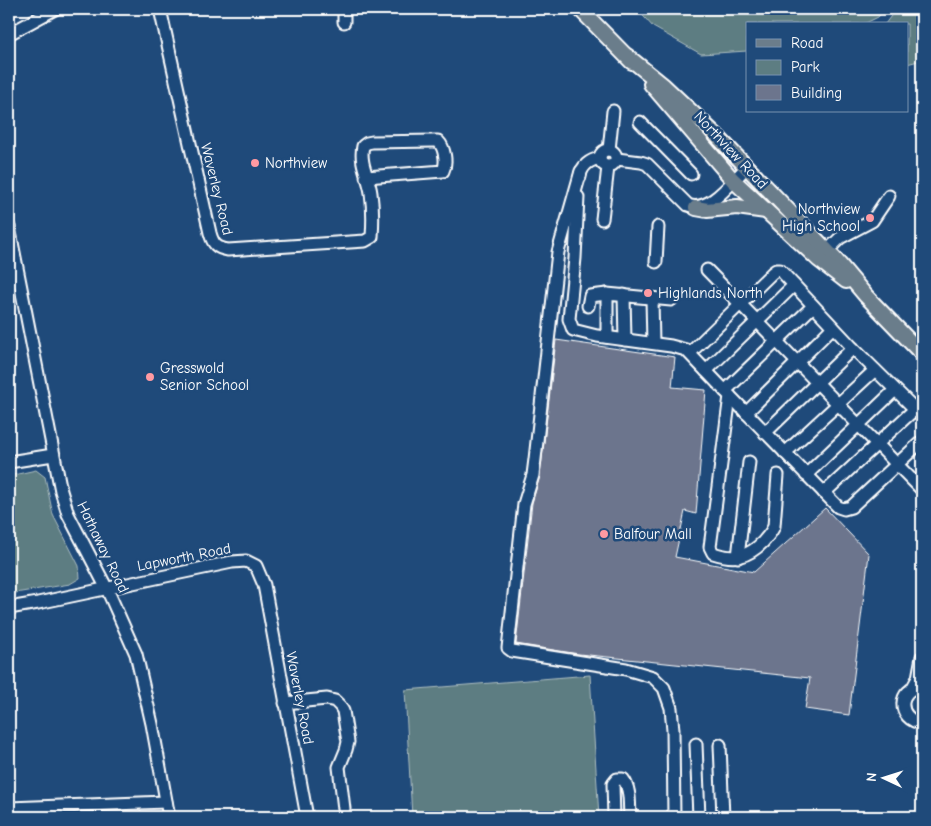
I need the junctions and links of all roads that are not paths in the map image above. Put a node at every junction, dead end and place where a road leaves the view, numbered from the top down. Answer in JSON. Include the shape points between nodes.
{"nodes":[{"id":1,"x":55,"y":9,"type":"edge"},
{"id":2,"x":160,"y":9,"type":"edge"},
{"id":3,"x":344,"y":9,"type":"edge"},
{"id":4,"x":580,"y":9,"type":"edge"},
{"id":5,"x":344,"y":22,"type":"dead end"},
{"id":6,"x":9,"y":34,"type":"edge"},
{"id":7,"x":627,"y":56,"type":"junction"},
{"id":8,"x":613,"y":111,"type":"dead end"},
{"id":9,"x":640,"y":122,"type":"dead end"},
{"id":10,"x":608,"y":158,"type":"junction"},
{"id":11,"x":746,"y":168,"type":"junction"},
{"id":12,"x":581,"y":171,"type":"junction"},
{"id":13,"x":691,"y":174,"type":"dead end"},
{"id":14,"x":366,"y":177,"type":"junction"},
{"id":15,"x":733,"y":180,"type":"junction"},
{"id":16,"x":889,"y":196,"type":"dead end"},
{"id":17,"x":696,"y":208,"type":"junction"},
{"id":18,"x":766,"y":211,"type":"junction"},
{"id":19,"x":602,"y":219,"type":"dead end"},
{"id":20,"x":658,"y":227,"type":"dead end"},
{"id":21,"x":9,"y":228,"type":"edge"},
{"id":22,"x":827,"y":250,"type":"junction"},
{"id":23,"x":656,"y":262,"type":"dead end"},
{"id":24,"x":707,"y":270,"type":"dead end"},
{"id":25,"x":794,"y":285,"type":"junction"},
{"id":26,"x":607,"y":294,"type":"junction"},
{"id":27,"x":624,"y":295,"type":"junction"},
{"id":28,"x":866,"y":296,"type":"junction"},
{"id":29,"x":652,"y":299,"type":"junction"},
{"id":30,"x":671,"y":300,"type":"dead end"},
{"id":31,"x":588,"y":306,"type":"dead end"},
{"id":32,"x":813,"y":306,"type":"junction"},
{"id":33,"x":833,"y":327,"type":"junction"},
{"id":34,"x":607,"y":337,"type":"junction"},
{"id":35,"x":625,"y":340,"type":"junction"},
{"id":36,"x":653,"y":343,"type":"junction"},
{"id":37,"x":853,"y":348,"type":"junction"},
{"id":38,"x":690,"y":353,"type":"junction"},
{"id":39,"x":922,"y":354,"type":"edge"},
{"id":40,"x":875,"y":370,"type":"junction"},
{"id":41,"x":706,"y":371,"type":"junction"},
{"id":42,"x":895,"y":390,"type":"junction"},
{"id":43,"x":728,"y":393,"type":"junction"},
{"id":44,"x":746,"y":413,"type":"junction"},
{"id":45,"x":919,"y":413,"type":"edge"},
{"id":46,"x":765,"y":433,"type":"junction"},
{"id":47,"x":922,"y":441,"type":"edge"},
{"id":48,"x":785,"y":453,"type":"junction"},
{"id":49,"x":53,"y":455,"type":"junction"},
{"id":50,"x":9,"y":462,"type":"edge"},
{"id":51,"x":749,"y":462,"type":"dead end"},
{"id":52,"x":806,"y":475,"type":"junction"},
{"id":53,"x":778,"y":476,"type":"dead end"},
{"id":54,"x":922,"y":490,"type":"edge"},
{"id":55,"x":824,"y":493,"type":"junction"},
{"id":56,"x":738,"y":557,"type":"junction"},
{"id":57,"x":264,"y":585,"type":"joint"},
{"id":58,"x":106,"y":589,"type":"junction"},
{"id":59,"x":9,"y":608,"type":"edge"},
{"id":60,"x":922,"y":657,"type":"edge"},
{"id":61,"x":917,"y":688,"type":"edge"},
{"id":62,"x":285,"y":703,"type":"junction"},
{"id":63,"x":922,"y":723,"type":"edge"},
{"id":64,"x":696,"y":744,"type":"dead end"},
{"id":65,"x":720,"y":745,"type":"dead end"},
{"id":66,"x":166,"y":802,"type":"junction"},
{"id":67,"x":9,"y":808,"type":"edge"},
{"id":68,"x":344,"y":809,"type":"dead end"},
{"id":69,"x":169,"y":817,"type":"edge"},
{"id":70,"x":307,"y":817,"type":"edge"},
{"id":71,"x":614,"y":817,"type":"edge"},
{"id":72,"x":630,"y":817,"type":"edge"},
{"id":73,"x":674,"y":817,"type":"edge"},
{"id":74,"x":699,"y":817,"type":"edge"},
{"id":75,"x":723,"y":817,"type":"edge"}],
"edges":[{"from":1,"to":6,"type":"street"},
{"from":2,"to":14,"type":"street","name":"Waverley Road","via":[[215,246],[228,250],[366,242],[372,237],[372,230],[371,192]]},
{"from":3,"to":5,"type":"street"},
{"from":4,"to":7,"type":"main road","name":"Northview Road"},
{"from":7,"to":11,"type":"main road","name":"Northview Road","via":[[664,86]]},
{"from":7,"to":15,"type":"main road","name":"Northview Road"},
{"from":8,"to":10,"type":"street"},
{"from":9,"to":13,"type":"street"},
{"from":10,"to":12,"type":"street","via":[[593,160]]},
{"from":10,"to":17,"type":"street","via":[[647,164],[688,205]]},
{"from":10,"to":19,"type":"street"},
{"from":11,"to":15,"type":"street"},
{"from":11,"to":22,"type":"main road","name":"Northview Road"},
{"from":12,"to":34,"type":"street","via":[[569,319],[573,330]]},
{"from":12,"to":73,"type":"street","via":[[558,252],[533,475],[524,504],[508,648],[654,677],[664,688],[671,708]]},
{"from":14,"to":14,"type":"street","name":"Waverley Road","via":[[362,157],[364,144],[438,142],[443,147],[445,164],[440,172]]},
{"from":15,"to":17,"type":"street","via":[[713,200]]},
{"from":15,"to":18,"type":"main road","name":"Northview Road"},
{"from":16,"to":22,"type":"street","via":[[872,221],[840,238]]},
{"from":17,"to":18,"type":"main road","via":[[737,207]]},
{"from":18,"to":28,"type":"main road","name":"Northview Road","via":[[819,260]]},
{"from":20,"to":23,"type":"street"},
{"from":21,"to":49,"type":"street","name":"Hathaway Road"},
{"from":22,"to":28,"type":"main road","name":"Northview Road"},
{"from":24,"to":54,"type":"street"},
{"from":25,"to":32,"type":"street"},
{"from":25,"to":38,"type":"street","via":[[780,270],[772,272]]},
{"from":25,"to":41,"type":"street"},
{"from":26,"to":27,"type":"street"},
{"from":26,"to":31,"type":"street","via":[[590,296]]},
{"from":26,"to":34,"type":"street"},
{"from":27,"to":29,"type":"street"},
{"from":27,"to":35,"type":"street"},
{"from":28,"to":39,"type":"main road","name":"Northview Road"},
{"from":29,"to":30,"type":"street"},
{"from":29,"to":36,"type":"street"},
{"from":32,"to":33,"type":"street"},
{"from":32,"to":43,"type":"street"},
{"from":33,"to":37,"type":"street"},
{"from":33,"to":44,"type":"street"},
{"from":34,"to":35,"type":"street"},
{"from":35,"to":36,"type":"street"},
{"from":36,"to":38,"type":"street"},
{"from":37,"to":40,"type":"street"},
{"from":37,"to":46,"type":"street"},
{"from":38,"to":41,"type":"street"},
{"from":40,"to":42,"type":"street"},
{"from":40,"to":48,"type":"street"},
{"from":41,"to":43,"type":"street"},
{"from":42,"to":45,"type":"street"},
{"from":42,"to":52,"type":"street"},
{"from":43,"to":44,"type":"street"},
{"from":43,"to":56,"type":"street","via":[[710,547],[715,554]]},
{"from":44,"to":46,"type":"street"},
{"from":45,"to":55,"type":"street"},
{"from":46,"to":48,"type":"street"},
{"from":47,"to":55,"type":"street","via":[[851,507],[838,507]]},
{"from":48,"to":52,"type":"street"},
{"from":49,"to":50,"type":"street"},
{"from":49,"to":58,"type":"street","name":"Hathaway Road","via":[[65,505]]},
{"from":51,"to":56,"type":"street"},
{"from":52,"to":55,"type":"street"},
{"from":53,"to":56,"type":"street","via":[[773,530],[751,553]]},
{"from":57,"to":58,"type":"street","name":"Lapworth Road","via":[[256,566],[240,561]]},
{"from":57,"to":62,"type":"street","name":"Waverley Road"},
{"from":58,"to":59,"type":"street","name":"Lapworth Road"},
{"from":58,"to":66,"type":"street","name":"Hathaway Road","via":[[138,661]]},
{"from":60,"to":61,"type":"street"},
{"from":61,"to":63,"type":"street","via":[[904,698],[903,710],[910,720]]},
{"from":62,"to":68,"type":"street","via":[[326,699],[335,701],[343,711],[348,742],[339,767]]},
{"from":62,"to":70,"type":"street","name":"Waverley Road"},
{"from":64,"to":74,"type":"street"},
{"from":65,"to":75,"type":"street"},
{"from":66,"to":67,"type":"street"},
{"from":66,"to":69,"type":"street","name":"Hathaway Road"},
{"from":71,"to":72,"type":"street","via":[[613,784],[617,779],[623,779],[627,784]]}]}
